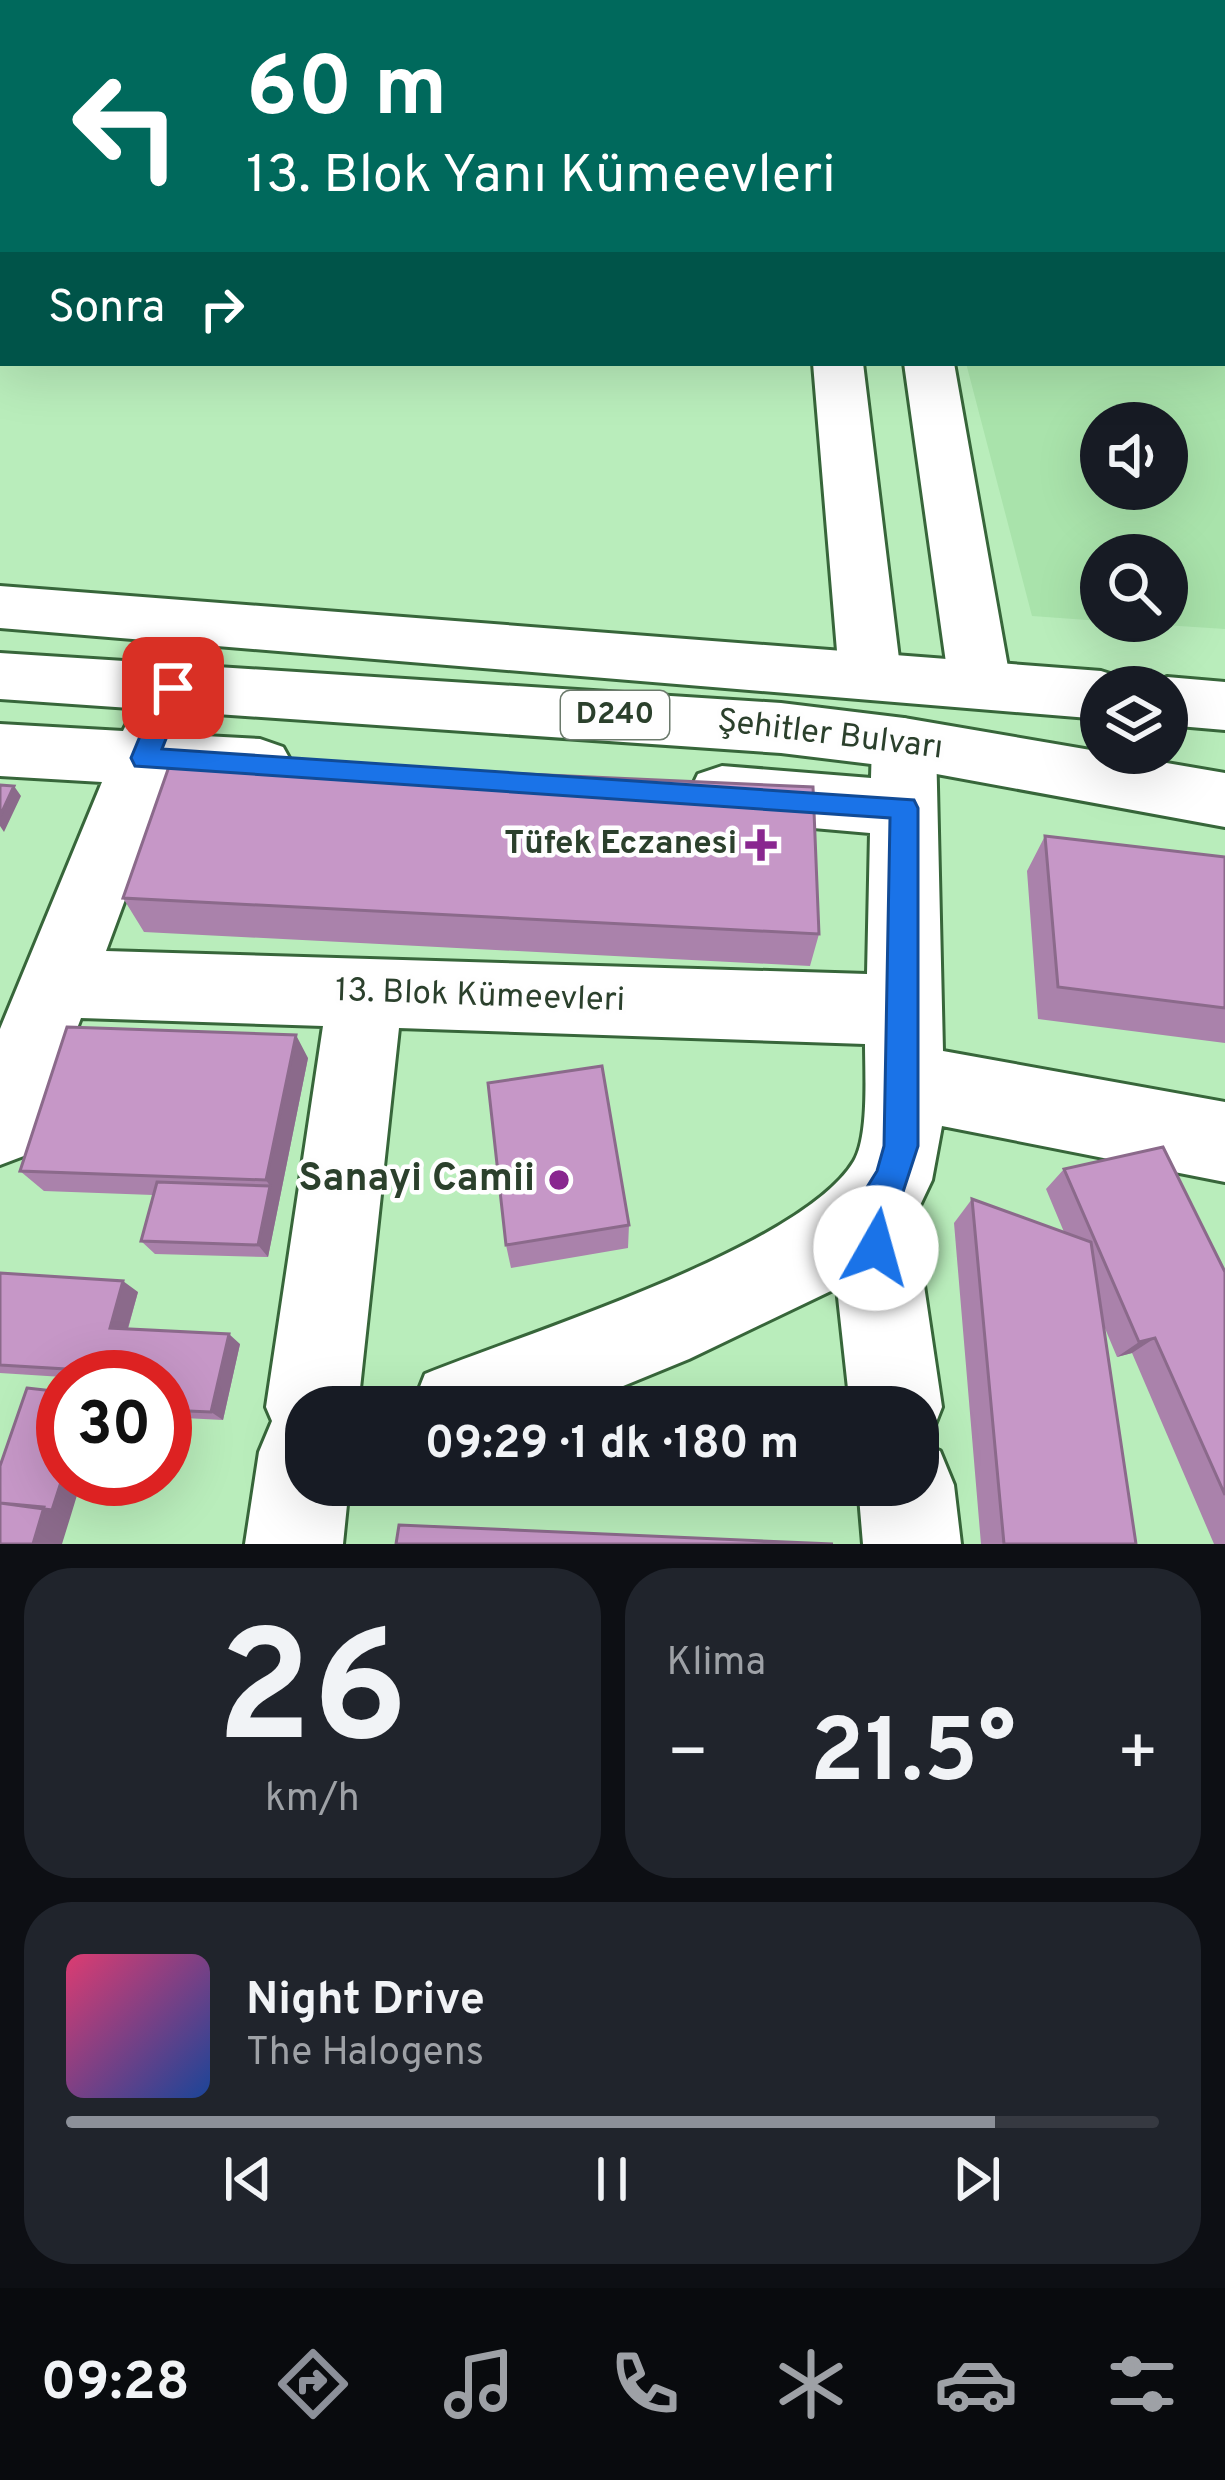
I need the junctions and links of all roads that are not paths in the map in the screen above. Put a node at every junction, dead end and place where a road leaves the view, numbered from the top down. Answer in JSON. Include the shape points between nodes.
{"nodes":[{"id":1,"x":838,"y":366,"type":"edge"},
{"id":2,"x":929,"y":366,"type":"edge"},
{"id":3,"x":0,"y":607,"type":"edge"},
{"id":4,"x":0,"y":676,"type":"edge"},
{"id":5,"x":980,"y":684,"type":"junction"},
{"id":6,"x":173,"y":688,"type":"junction"},
{"id":7,"x":1080,"y":692,"type":"edge"},
{"id":8,"x":1188,"y":703,"type":"edge"},
{"id":9,"x":1225,"y":706,"type":"edge"},
{"id":10,"x":893,"y":742,"type":"junction"},
{"id":11,"x":0,"y":750,"type":"edge"},
{"id":12,"x":145,"y":758,"type":"junction"},
{"id":13,"x":330,"y":770,"type":"edge"},
{"id":14,"x":655,"y":789,"type":"edge"},
{"id":15,"x":1225,"y":800,"type":"edge"},
{"id":16,"x":57,"y":983,"type":"junction"},
{"id":17,"x":365,"y":993,"type":"junction"},
{"id":18,"x":904,"y":1046,"type":"junction"},
{"id":19,"x":0,"y":1126,"type":"edge"},
{"id":20,"x":1225,"y":1142,"type":"edge"},
{"id":21,"x":872,"y":1208,"type":"junction"},
{"id":22,"x":315,"y":1386,"type":"edge"},
{"id":23,"x":511,"y":1386,"type":"edge"},
{"id":24,"x":893,"y":1386,"type":"edge"},
{"id":25,"x":908,"y":1506,"type":"edge"},
{"id":26,"x":912,"y":1544,"type":"edge"}],
"edges":[{"from":1,"to":10,"type":"street"},
{"from":2,"to":5,"type":"street"},
{"from":3,"to":10,"type":"street","name":"Şehitler Bulvarı","number":"D240"},
{"from":4,"to":6,"type":"street","name":"Şehitler Bulvarı","number":"D240"},
{"from":5,"to":7,"type":"street","name":"Şehitler Bulvarı","number":"D240"},
{"from":5,"to":10,"type":"street","name":"Şehitler Bulvarı","number":"D240"},
{"from":6,"to":10,"type":"street","name":"Şehitler Bulvarı","number":"D240","via":[[636,716]]},
{"from":6,"to":12,"type":"street"},
{"from":8,"to":9,"type":"street"},
{"from":10,"to":14,"type":"street"},
{"from":10,"to":15,"type":"street","name":"Şehitler Bulvarı","number":"D240"},
{"from":10,"to":18,"type":"street"},
{"from":11,"to":12,"type":"street"},
{"from":12,"to":13,"type":"street"},
{"from":12,"to":16,"type":"street"},
{"from":16,"to":17,"type":"street","name":"13. Blok Kümeevleri"},
{"from":16,"to":19,"type":"street"},
{"from":17,"to":18,"type":"street","name":"13. Blok Kümeevleri"},
{"from":17,"to":22,"type":"street"},
{"from":18,"to":20,"type":"street","name":"13. Blok Kümeevleri"},
{"from":18,"to":21,"type":"street","via":[[901,1146]]},
{"from":21,"to":23,"type":"street","via":[[797,1264]]},
{"from":21,"to":24,"type":"street"},
{"from":25,"to":26,"type":"street"}]}
